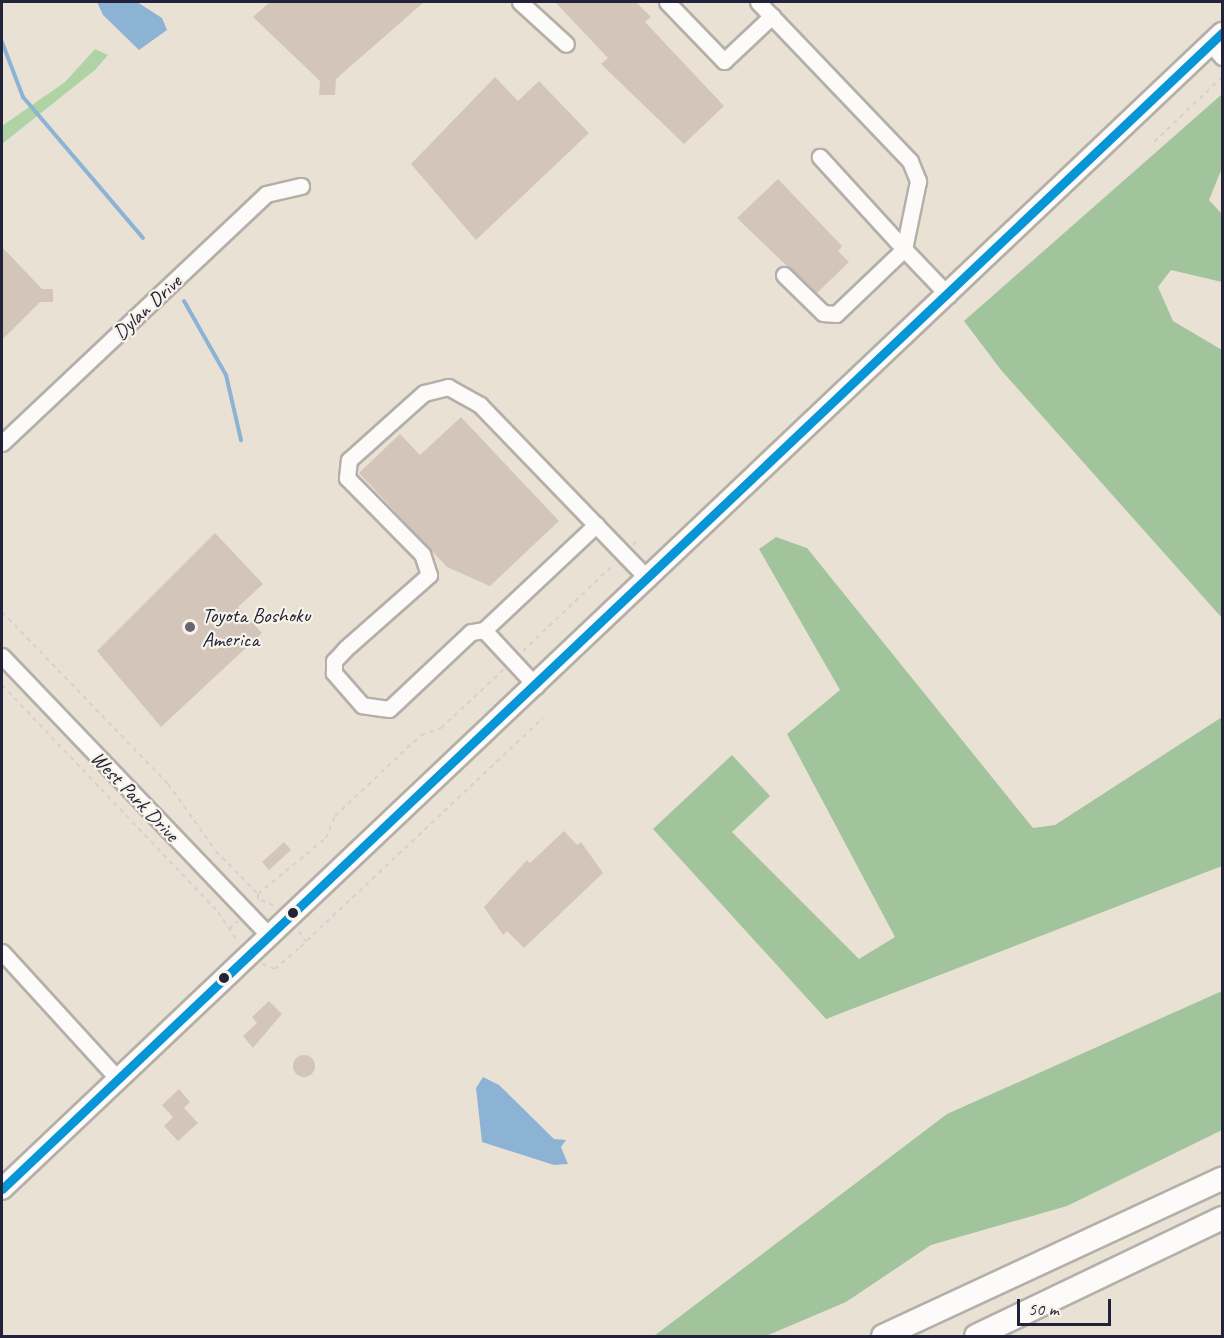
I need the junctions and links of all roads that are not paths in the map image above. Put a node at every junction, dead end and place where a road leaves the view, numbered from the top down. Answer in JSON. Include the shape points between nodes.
{"nodes":[{"id":1,"x":520,"y":2,"type":"edge"},
{"id":2,"x":667,"y":2,"type":"edge"},
{"id":3,"x":758,"y":2,"type":"edge"},
{"id":4,"x":772,"y":16,"type":"junction"},
{"id":5,"x":566,"y":44,"type":"dead end"},
{"id":6,"x":1219,"y":45,"type":"edge"},
{"id":7,"x":820,"y":158,"type":"dead end"},
{"id":8,"x":301,"y":186,"type":"dead end"},
{"id":9,"x":904,"y":249,"type":"junction"},
{"id":10,"x":784,"y":275,"type":"dead end"},
{"id":11,"x":948,"y":295,"type":"junction"},
{"id":12,"x":2,"y":443,"type":"edge"},
{"id":13,"x":596,"y":525,"type":"junction"},
{"id":14,"x":648,"y":579,"type":"junction"},
{"id":15,"x":484,"y":630,"type":"junction"},
{"id":16,"x":2,"y":656,"type":"edge"},
{"id":17,"x":536,"y":686,"type":"junction"},
{"id":18,"x":269,"y":935,"type":"junction"},
{"id":19,"x":2,"y":952,"type":"edge"},
{"id":20,"x":118,"y":1079,"type":"junction"},
{"id":21,"x":1222,"y":1179,"type":"edge"},
{"id":22,"x":2,"y":1189,"type":"edge"},
{"id":23,"x":1222,"y":1218,"type":"edge"},
{"id":24,"x":882,"y":1336,"type":"edge"},
{"id":25,"x":976,"y":1336,"type":"edge"}],
"edges":[{"from":1,"to":5,"type":"street"},
{"from":2,"to":4,"type":"street","via":[[724,61]]},
{"from":3,"to":4,"type":"street"},
{"from":4,"to":9,"type":"street","via":[[915,171],[918,181]]},
{"from":6,"to":11,"type":"main road"},
{"from":7,"to":9,"type":"street"},
{"from":8,"to":12,"type":"street","name":"Dylan Drive","via":[[266,194]]},
{"from":9,"to":10,"type":"street","via":[[837,314],[823,313]]},
{"from":9,"to":11,"type":"street"},
{"from":11,"to":14,"type":"main road"},
{"from":13,"to":14,"type":"street"},
{"from":13,"to":15,"type":"street"},
{"from":13,"to":15,"type":"street","via":[[480,405],[448,387],[424,393],[349,460],[347,478],[422,554],[429,575],[345,649],[334,661],[334,673],[362,705],[389,709],[471,632]]},
{"from":14,"to":17,"type":"main road"},
{"from":15,"to":17,"type":"street"},
{"from":16,"to":18,"type":"street","name":"West Park Drive"},
{"from":17,"to":18,"type":"main road"},
{"from":18,"to":20,"type":"main road"},
{"from":19,"to":20,"type":"street"},
{"from":20,"to":22,"type":"main road"},
{"from":21,"to":24,"type":"highway"},
{"from":23,"to":25,"type":"highway"}]}
